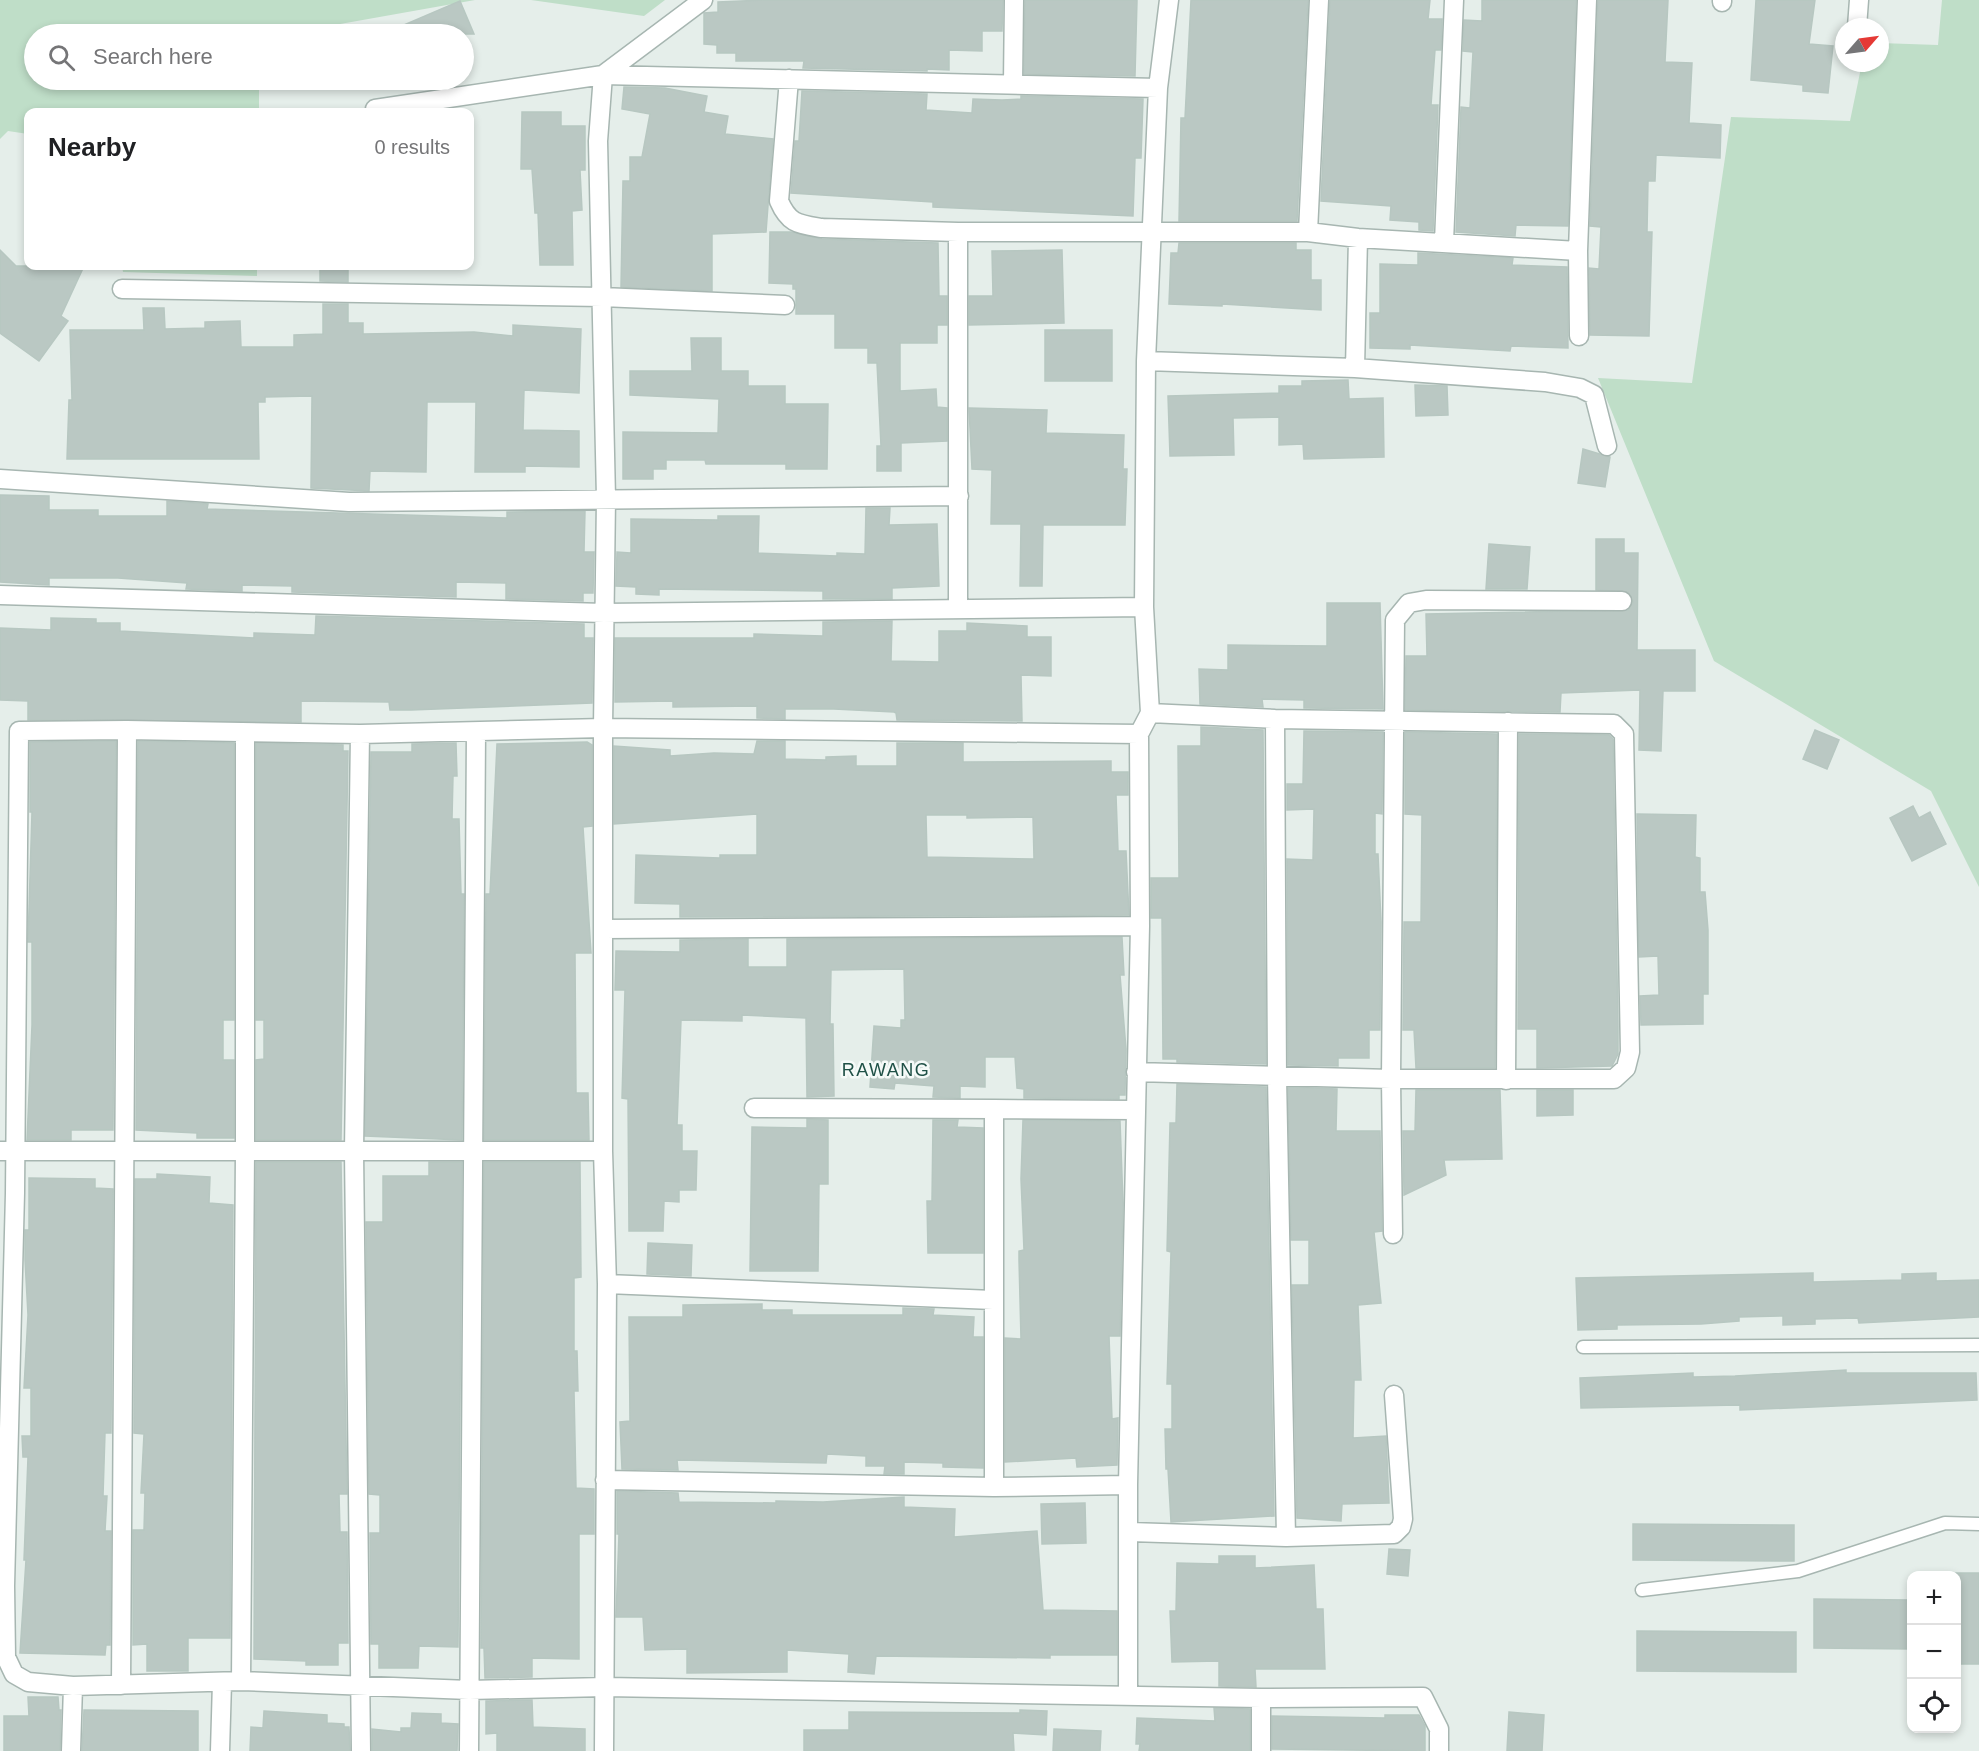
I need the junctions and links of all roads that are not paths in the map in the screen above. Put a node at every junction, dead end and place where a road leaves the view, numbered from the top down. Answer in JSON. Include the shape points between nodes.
{"nodes":[{"id":1,"x":703,"y":0,"type":"edge"},
{"id":2,"x":1014,"y":0,"type":"edge"},
{"id":3,"x":1169,"y":0,"type":"edge"},
{"id":4,"x":1319,"y":0,"type":"edge"},
{"id":5,"x":1454,"y":0,"type":"edge"},
{"id":6,"x":1587,"y":0,"type":"edge"},
{"id":7,"x":1859,"y":0,"type":"edge"},
{"id":8,"x":1858,"y":18,"type":"edge"},
{"id":9,"x":603,"y":75,"type":"junction"},
{"id":10,"x":789,"y":79,"type":"junction"},
{"id":11,"x":1013,"y":83,"type":"junction"},
{"id":12,"x":1158,"y":88,"type":"junction"},
{"id":13,"x":382,"y":108,"type":"edge"},
{"id":14,"x":1152,"y":231,"type":"junction"},
{"id":15,"x":958,"y":232,"type":"junction"},
{"id":16,"x":1308,"y":232,"type":"junction"},
{"id":17,"x":1358,"y":238,"type":"junction"},
{"id":18,"x":1444,"y":242,"type":"junction"},
{"id":19,"x":1578,"y":251,"type":"junction"},
{"id":20,"x":122,"y":289,"type":"dead end"},
{"id":21,"x":602,"y":297,"type":"junction"},
{"id":22,"x":785,"y":305,"type":"dead end"},
{"id":23,"x":1579,"y":336,"type":"dead end"},
{"id":24,"x":1146,"y":361,"type":"junction"},
{"id":25,"x":1354,"y":368,"type":"junction"},
{"id":26,"x":1607,"y":446,"type":"dead end"},
{"id":27,"x":0,"y":479,"type":"edge"},
{"id":28,"x":959,"y":496,"type":"junction"},
{"id":29,"x":606,"y":498,"type":"junction"},
{"id":30,"x":0,"y":595,"type":"edge"},
{"id":31,"x":1622,"y":601,"type":"dead end"},
{"id":32,"x":1144,"y":607,"type":"junction"},
{"id":33,"x":958,"y":608,"type":"junction"},
{"id":34,"x":604,"y":613,"type":"junction"},
{"id":35,"x":1150,"y":712,"type":"junction"},
{"id":36,"x":1275,"y":719,"type":"junction"},
{"id":37,"x":1395,"y":721,"type":"junction"},
{"id":38,"x":1509,"y":722,"type":"junction"},
{"id":39,"x":603,"y":728,"type":"junction"},
{"id":40,"x":127,"y":730,"type":"junction"},
{"id":41,"x":9,"y":731,"type":"edge"},
{"id":42,"x":476,"y":732,"type":"junction"},
{"id":43,"x":245,"y":733,"type":"junction"},
{"id":44,"x":360,"y":734,"type":"junction"},
{"id":45,"x":1139,"y":734,"type":"junction"},
{"id":46,"x":1140,"y":926,"type":"junction"},
{"id":47,"x":603,"y":930,"type":"junction"},
{"id":48,"x":1136,"y":1072,"type":"junction"},
{"id":49,"x":1277,"y":1077,"type":"junction"},
{"id":50,"x":1391,"y":1079,"type":"junction"},
{"id":51,"x":1506,"y":1080,"type":"junction"},
{"id":52,"x":754,"y":1108,"type":"dead end"},
{"id":53,"x":994,"y":1109,"type":"junction"},
{"id":54,"x":1134,"y":1110,"type":"junction"},
{"id":55,"x":8,"y":1151,"type":"edge"},
{"id":56,"x":125,"y":1151,"type":"junction"},
{"id":57,"x":245,"y":1151,"type":"junction"},
{"id":58,"x":354,"y":1151,"type":"junction"},
{"id":59,"x":473,"y":1151,"type":"junction"},
{"id":60,"x":603,"y":1151,"type":"junction"},
{"id":61,"x":1393,"y":1234,"type":"dead end"},
{"id":62,"x":607,"y":1284,"type":"junction"},
{"id":63,"x":993,"y":1300,"type":"junction"},
{"id":64,"x":1979,"y":1345,"type":"edge"},
{"id":65,"x":1583,"y":1347,"type":"dead end"},
{"id":66,"x":1394,"y":1395,"type":"dead end"},
{"id":67,"x":605,"y":1480,"type":"junction"},
{"id":68,"x":1128,"y":1485,"type":"junction"},
{"id":69,"x":994,"y":1487,"type":"junction"},
{"id":70,"x":1979,"y":1524,"type":"edge"},
{"id":71,"x":1130,"y":1532,"type":"junction"},
{"id":72,"x":1286,"y":1537,"type":"junction"},
{"id":73,"x":3,"y":1585,"type":"edge"},
{"id":74,"x":1642,"y":1590,"type":"dead end"},
{"id":75,"x":241,"y":1681,"type":"junction"},
{"id":76,"x":222,"y":1682,"type":"junction"},
{"id":77,"x":121,"y":1684,"type":"junction"},
{"id":78,"x":362,"y":1685,"type":"junction"},
{"id":79,"x":73,"y":1686,"type":"junction"},
{"id":80,"x":605,"y":1688,"type":"junction"},
{"id":81,"x":469,"y":1690,"type":"junction"},
{"id":82,"x":1128,"y":1695,"type":"junction"},
{"id":83,"x":1261,"y":1698,"type":"junction"},
{"id":84,"x":71,"y":1751,"type":"edge"},
{"id":85,"x":219,"y":1751,"type":"edge"},
{"id":86,"x":361,"y":1751,"type":"edge"},
{"id":87,"x":469,"y":1751,"type":"edge"},
{"id":88,"x":604,"y":1751,"type":"edge"},
{"id":89,"x":1261,"y":1751,"type":"edge"},
{"id":90,"x":1439,"y":1751,"type":"edge"}],
"edges":[{"from":1,"to":9,"type":"street"},
{"from":2,"to":11,"type":"street"},
{"from":3,"to":12,"type":"street"},
{"from":4,"to":16,"type":"street"},
{"from":5,"to":18,"type":"street"},
{"from":6,"to":19,"type":"street"},
{"from":7,"to":8,"type":"street"},
{"from":9,"to":10,"type":"street"},
{"from":9,"to":13,"type":"street"},
{"from":9,"to":21,"type":"street","via":[[598,141]]},
{"from":10,"to":11,"type":"street"},
{"from":10,"to":15,"type":"street","via":[[779,201],[786,216],[801,225],[822,228]]},
{"from":11,"to":12,"type":"street"},
{"from":12,"to":14,"type":"street"},
{"from":14,"to":15,"type":"street"},
{"from":14,"to":16,"type":"street"},
{"from":14,"to":24,"type":"street"},
{"from":15,"to":28,"type":"street"},
{"from":16,"to":17,"type":"street"},
{"from":17,"to":18,"type":"street"},
{"from":17,"to":25,"type":"street"},
{"from":18,"to":19,"type":"street"},
{"from":19,"to":23,"type":"street"},
{"from":20,"to":21,"type":"street"},
{"from":21,"to":22,"type":"street"},
{"from":21,"to":29,"type":"street"},
{"from":24,"to":25,"type":"street"},
{"from":24,"to":32,"type":"street"},
{"from":25,"to":26,"type":"street","via":[[1580,388],[1594,395]]},
{"from":27,"to":29,"type":"street","via":[[349,502]]},
{"from":28,"to":29,"type":"street"},
{"from":28,"to":33,"type":"street"},
{"from":29,"to":34,"type":"street"},
{"from":30,"to":34,"type":"street"},
{"from":31,"to":37,"type":"street","via":[[1408,603],[1395,620]]},
{"from":32,"to":33,"type":"street"},
{"from":32,"to":35,"type":"street"},
{"from":33,"to":34,"type":"street"},
{"from":34,"to":39,"type":"street"},
{"from":35,"to":36,"type":"street"},
{"from":35,"to":45,"type":"street"},
{"from":36,"to":37,"type":"street"},
{"from":36,"to":49,"type":"street"},
{"from":37,"to":38,"type":"street"},
{"from":37,"to":50,"type":"street"},
{"from":38,"to":51,"type":"street"},
{"from":38,"to":51,"type":"street","via":[[1614,724],[1624,734],[1630,1052],[1626,1068],[1614,1079]]},
{"from":39,"to":42,"type":"street"},
{"from":39,"to":45,"type":"street"},
{"from":39,"to":47,"type":"street"},
{"from":40,"to":41,"type":"street"},
{"from":40,"to":43,"type":"street"},
{"from":40,"to":56,"type":"street"},
{"from":41,"to":55,"type":"street"},
{"from":42,"to":44,"type":"street"},
{"from":42,"to":59,"type":"street"},
{"from":43,"to":44,"type":"street"},
{"from":43,"to":57,"type":"street"},
{"from":44,"to":58,"type":"street"},
{"from":45,"to":46,"type":"street"},
{"from":46,"to":47,"type":"street"},
{"from":46,"to":48,"type":"street"},
{"from":47,"to":60,"type":"street"},
{"from":48,"to":49,"type":"street"},
{"from":48,"to":54,"type":"street"},
{"from":49,"to":50,"type":"street"},
{"from":49,"to":72,"type":"street"},
{"from":50,"to":51,"type":"street"},
{"from":50,"to":61,"type":"street"},
{"from":52,"to":53,"type":"street"},
{"from":53,"to":54,"type":"street"},
{"from":53,"to":63,"type":"street"},
{"from":54,"to":68,"type":"street"},
{"from":55,"to":56,"type":"street"},
{"from":55,"to":73,"type":"street"},
{"from":56,"to":57,"type":"street"},
{"from":56,"to":77,"type":"street"},
{"from":57,"to":58,"type":"street"},
{"from":57,"to":75,"type":"street"},
{"from":58,"to":59,"type":"street"},
{"from":58,"to":78,"type":"street"},
{"from":59,"to":60,"type":"street"},
{"from":59,"to":81,"type":"street"},
{"from":60,"to":62,"type":"street"},
{"from":62,"to":63,"type":"street"},
{"from":62,"to":67,"type":"street"},
{"from":63,"to":69,"type":"street"},
{"from":64,"to":65,"type":"lane"},
{"from":66,"to":72,"type":"street","via":[[1401,1527],[1385,1536]]},
{"from":67,"to":69,"type":"street"},
{"from":67,"to":80,"type":"street"},
{"from":68,"to":69,"type":"street"},
{"from":68,"to":71,"type":"street"},
{"from":70,"to":74,"type":"lane","via":[[1945,1523],[1798,1571]]},
{"from":71,"to":72,"type":"street"},
{"from":71,"to":82,"type":"street"},
{"from":73,"to":79,"type":"street","via":[[6,1657],[14,1674],[28,1682]]},
{"from":75,"to":76,"type":"street"},
{"from":75,"to":78,"type":"street"},
{"from":76,"to":77,"type":"street"},
{"from":76,"to":85,"type":"street"},
{"from":77,"to":79,"type":"street"},
{"from":78,"to":81,"type":"street"},
{"from":78,"to":86,"type":"street"},
{"from":79,"to":84,"type":"street"},
{"from":80,"to":81,"type":"street"},
{"from":80,"to":82,"type":"street"},
{"from":80,"to":88,"type":"street"},
{"from":81,"to":87,"type":"street"},
{"from":82,"to":83,"type":"street"},
{"from":83,"to":89,"type":"street"},
{"from":83,"to":90,"type":"street","via":[[1423,1697],[1439,1729]]}]}
